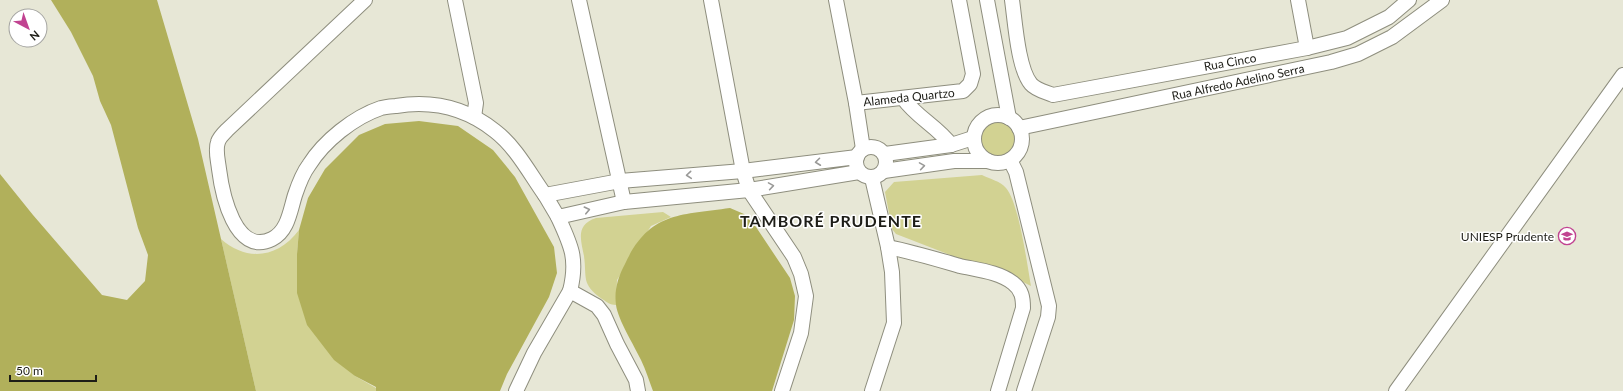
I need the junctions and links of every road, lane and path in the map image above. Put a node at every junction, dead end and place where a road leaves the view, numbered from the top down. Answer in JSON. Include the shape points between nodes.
{"nodes":[{"id":1,"x":365,"y":0,"type":"edge"},
{"id":2,"x":455,"y":0,"type":"edge"},
{"id":3,"x":579,"y":0,"type":"edge"},
{"id":4,"x":711,"y":0,"type":"edge"},
{"id":5,"x":836,"y":0,"type":"edge"},
{"id":6,"x":959,"y":0,"type":"edge"},
{"id":7,"x":986,"y":0,"type":"edge"},
{"id":8,"x":1012,"y":0,"type":"edge"},
{"id":9,"x":1298,"y":0,"type":"edge"},
{"id":10,"x":1409,"y":0,"type":"edge"},
{"id":11,"x":1442,"y":0,"type":"edge"},
{"id":12,"x":1307,"y":48,"type":"junction"},
{"id":13,"x":1623,"y":75,"type":"edge"},
{"id":14,"x":903,"y":98,"type":"junction"},
{"id":15,"x":856,"y":103,"type":"junction"},
{"id":16,"x":474,"y":117,"type":"junction"},
{"id":17,"x":1014,"y":123,"type":"junction"},
{"id":18,"x":973,"y":138,"type":"junction"},
{"id":19,"x":951,"y":146,"type":"junction"},
{"id":20,"x":860,"y":153,"type":"junction"},
{"id":21,"x":885,"y":154,"type":"junction"},
{"id":22,"x":1010,"y":160,"type":"junction"},
{"id":23,"x":988,"y":162,"type":"junction"},
{"id":24,"x":743,"y":171,"type":"junction"},
{"id":25,"x":859,"y":172,"type":"junction"},
{"id":26,"x":878,"y":175,"type":"junction"},
{"id":27,"x":620,"y":181,"type":"junction"},
{"id":28,"x":749,"y":190,"type":"junction"},
{"id":29,"x":545,"y":195,"type":"junction"},
{"id":30,"x":624,"y":202,"type":"junction"},
{"id":31,"x":558,"y":217,"type":"junction"},
{"id":32,"x":888,"y":247,"type":"junction"},
{"id":33,"x":570,"y":291,"type":"junction"},
{"id":34,"x":516,"y":391,"type":"edge"},
{"id":35,"x":638,"y":391,"type":"edge"},
{"id":36,"x":782,"y":391,"type":"edge"},
{"id":37,"x":872,"y":391,"type":"edge"},
{"id":38,"x":998,"y":391,"type":"edge"},
{"id":39,"x":1024,"y":391,"type":"edge"},
{"id":40,"x":1396,"y":391,"type":"edge"}],
"edges":[{"from":1,"to":16,"type":"street","via":[[218,140],[222,187],[232,220],[240,231],[249,240],[262,242],[273,239],[284,229],[308,165],[330,140],[352,122],[381,108],[415,103],[445,106]]},
{"from":2,"to":16,"type":"street","via":[[476,103]]},
{"from":3,"to":27,"type":"street"},
{"from":4,"to":24,"type":"street"},
{"from":5,"to":15,"type":"street"},
{"from":6,"to":14,"type":"street","name":"Alameda Quartzo","via":[[973,74],[970,84],[963,91]]},
{"from":7,"to":17,"type":"street"},
{"from":8,"to":12,"type":"street","name":"Rua Cinco","via":[[1023,68],[1031,84],[1053,95]]},
{"from":9,"to":12,"type":"street"},
{"from":10,"to":12,"type":"street","name":"Rua Cinco","via":[[1389,17],[1347,38]]},
{"from":11,"to":17,"type":"street","name":"Rua Alfredo Adelino Serra","via":[[1392,37],[1358,54],[1331,62]]},
{"from":13,"to":40,"type":"street"},
{"from":14,"to":15,"type":"street","name":"Alameda Quartzo"},
{"from":14,"to":19,"type":"street","via":[[908,106],[944,136]]},
{"from":15,"to":20,"type":"street"},
{"from":16,"to":29,"type":"street","via":[[496,132],[510,146]]},
{"from":17,"to":18,"type":"street","via":[[1002,115],[994,115],[977,126]]},
{"from":17,"to":22,"type":"street","via":[[1022,135],[1022,142]]},
{"from":18,"to":19,"type":"street"},
{"from":18,"to":23,"type":"street","via":[[977,152]]},
{"from":19,"to":21,"type":"street"},
{"from":20,"to":21,"type":"street","via":[[869,147],[875,147]]},
{"from":20,"to":24,"type":"street","one_way":true},
{"from":20,"to":25,"type":"street","via":[[856,167]]},
{"from":21,"to":26,"type":"street","via":[[887,163]]},
{"from":22,"to":23,"type":"street"},
{"from":22,"to":39,"type":"street","via":[[1016,172],[1049,306],[1048,317]]},
{"from":26,"to":23,"type":"street","one_way":true,"via":[[954,161]]},
{"from":24,"to":27,"type":"street","one_way":true},
{"from":24,"to":28,"type":"street"},
{"from":25,"to":26,"type":"street","via":[[862,175]]},
{"from":28,"to":25,"type":"street","one_way":true},
{"from":26,"to":32,"type":"street"},
{"from":27,"to":29,"type":"street"},
{"from":27,"to":30,"type":"street"},
{"from":28,"to":30,"type":"street"},
{"from":28,"to":36,"type":"street","via":[[794,257],[806,296],[801,333]]},
{"from":29,"to":31,"type":"street"},
{"from":31,"to":30,"type":"street","one_way":true},
{"from":31,"to":33,"type":"street","via":[[570,244],[574,262]]},
{"from":32,"to":37,"type":"street","via":[[892,272],[894,323]]},
{"from":32,"to":38,"type":"street","via":[[1002,276],[1020,291],[1023,308]]},
{"from":33,"to":34,"type":"street","via":[[534,352]]},
{"from":33,"to":35,"type":"street","via":[[597,306],[604,315],[636,380]]}]}
